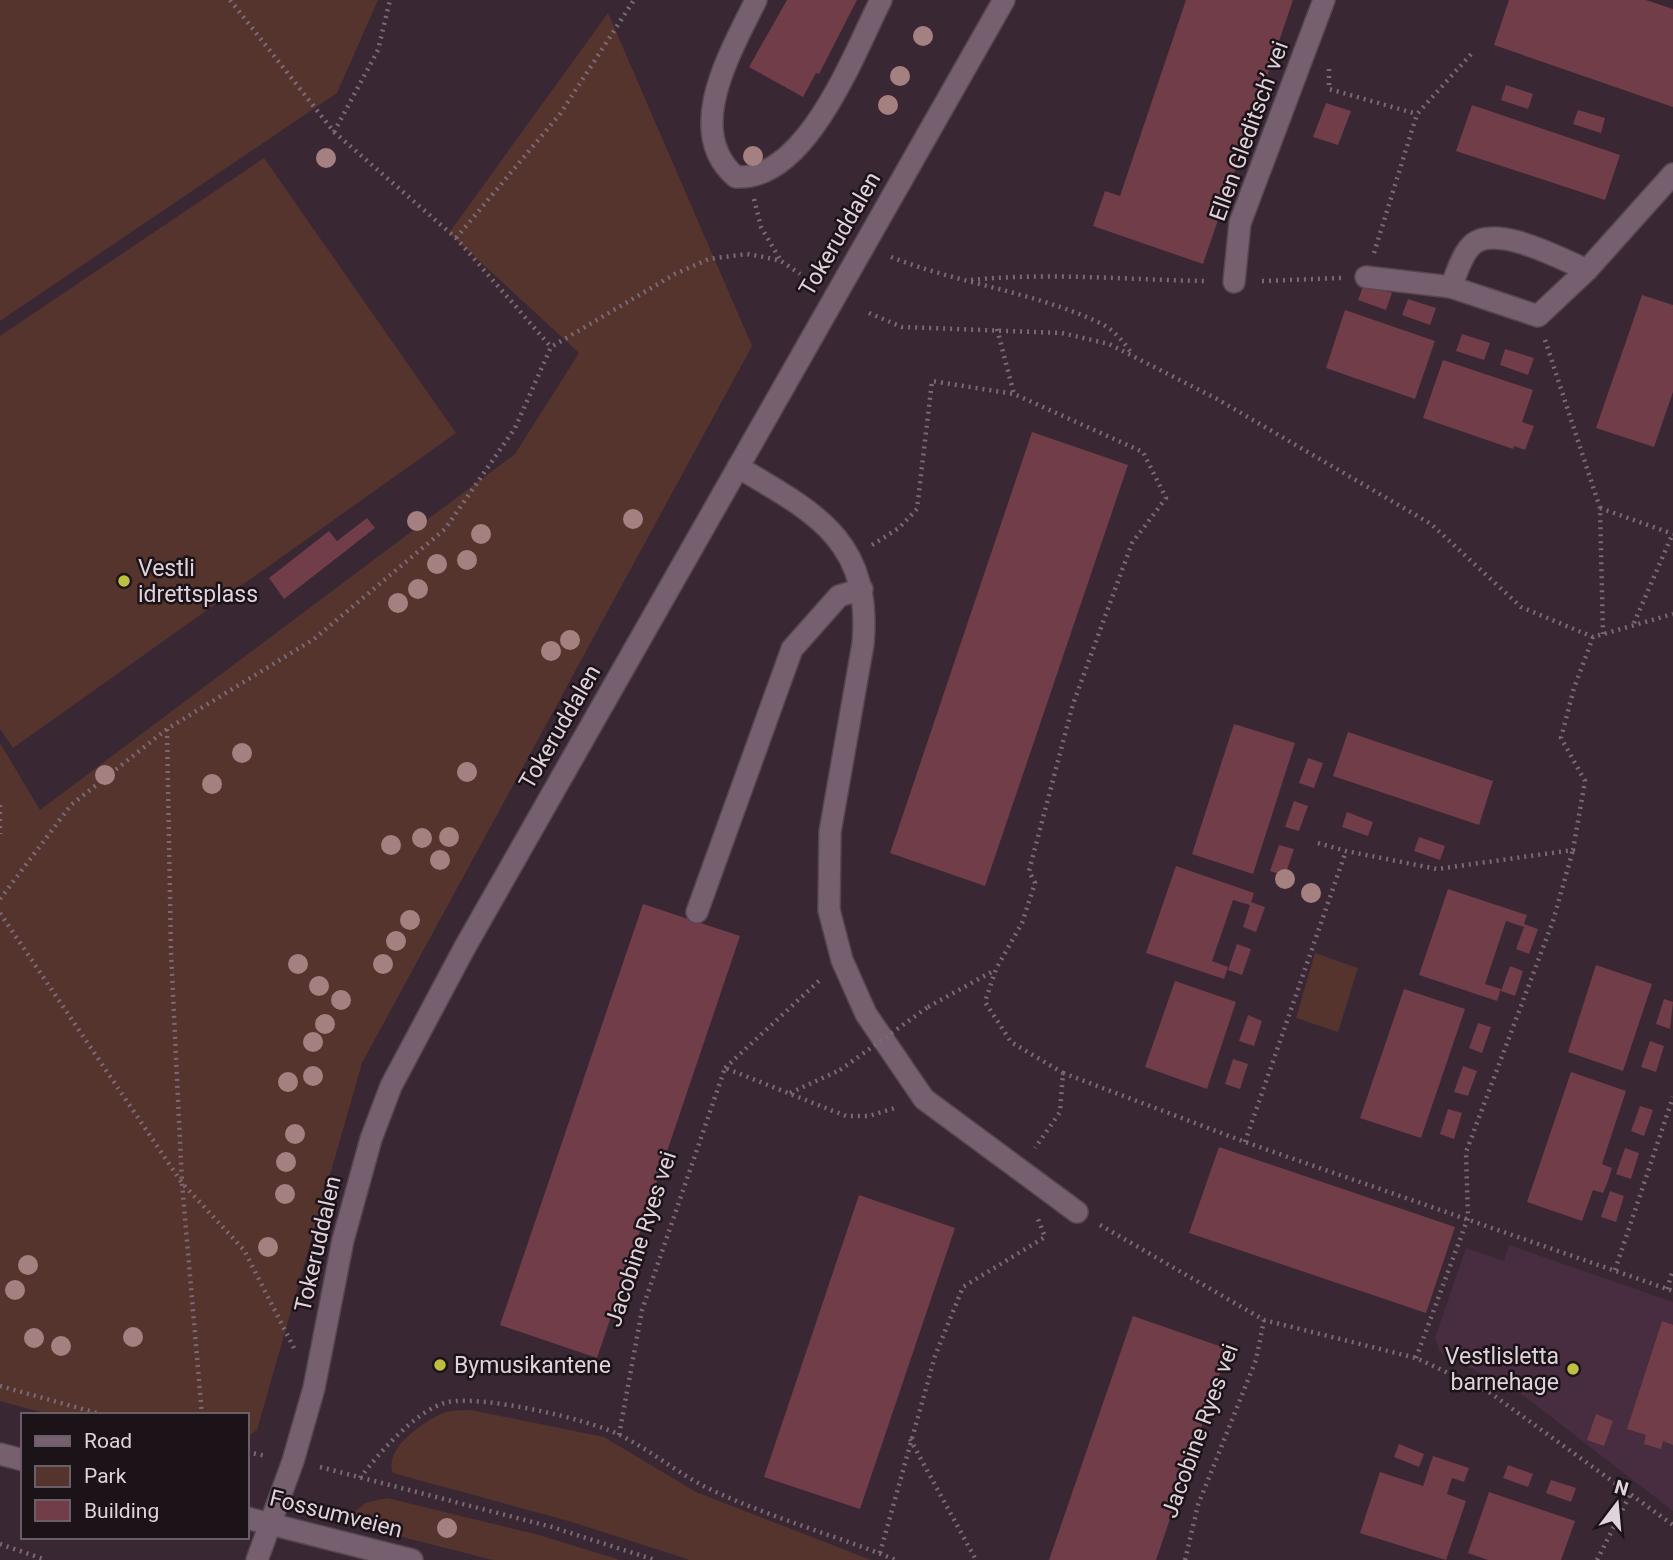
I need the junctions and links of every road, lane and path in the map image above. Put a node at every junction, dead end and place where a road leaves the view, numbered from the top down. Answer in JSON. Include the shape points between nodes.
{"nodes":[{"id":1,"x":230,"y":0,"type":"edge"},
{"id":2,"x":390,"y":0,"type":"edge"},
{"id":3,"x":634,"y":0,"type":"edge"},
{"id":4,"x":756,"y":0,"type":"edge"},
{"id":5,"x":881,"y":0,"type":"edge"},
{"id":6,"x":1004,"y":0,"type":"edge"},
{"id":7,"x":1324,"y":0,"type":"edge"},
{"id":8,"x":1474,"y":51,"type":"dead end"},
{"id":9,"x":1329,"y":64,"type":"dead end"},
{"id":10,"x":1417,"y":114,"type":"junction"},
{"id":11,"x":334,"y":132,"type":"junction"},
{"id":12,"x":1673,"y":174,"type":"edge"},
{"id":13,"x":752,"y":178,"type":"junction"},
{"id":14,"x":456,"y":238,"type":"junction"},
{"id":15,"x":891,"y":257,"type":"dead end"},
{"id":16,"x":780,"y":261,"type":"junction"},
{"id":17,"x":1587,"y":270,"type":"junction"},
{"id":18,"x":800,"y":274,"type":"dead end"},
{"id":19,"x":1366,"y":277,"type":"junction"},
{"id":20,"x":971,"y":281,"type":"junction"},
{"id":21,"x":1234,"y":282,"type":"junction"},
{"id":22,"x":1451,"y":287,"type":"junction"},
{"id":23,"x":869,"y":313,"type":"dead end"},
{"id":24,"x":1538,"y":316,"type":"junction"},
{"id":25,"x":997,"y":330,"type":"junction"},
{"id":26,"x":551,"y":347,"type":"junction"},
{"id":27,"x":1133,"y":355,"type":"junction"},
{"id":28,"x":1014,"y":394,"type":"junction"},
{"id":29,"x":738,"y":467,"type":"junction"},
{"id":30,"x":1600,"y":508,"type":"junction"},
{"id":31,"x":1673,"y":533,"type":"edge"},
{"id":32,"x":850,"y":558,"type":"junction"},
{"id":33,"x":862,"y":589,"type":"junction"},
{"id":34,"x":1673,"y":614,"type":"edge"},
{"id":35,"x":1633,"y":624,"type":"junction"},
{"id":36,"x":1603,"y":634,"type":"junction"},
{"id":37,"x":1593,"y":637,"type":"junction"},
{"id":38,"x":167,"y":729,"type":"junction"},
{"id":39,"x":0,"y":805,"type":"edge"},
{"id":40,"x":0,"y":834,"type":"edge"},
{"id":41,"x":1318,"y":843,"type":"dead end"},
{"id":42,"x":1573,"y":850,"type":"junction"},
{"id":43,"x":1346,"y":851,"type":"junction"},
{"id":44,"x":0,"y":899,"type":"edge"},
{"id":45,"x":697,"y":912,"type":"dead end"},
{"id":46,"x":0,"y":913,"type":"edge"},
{"id":47,"x":842,"y":960,"type":"junction"},
{"id":48,"x":996,"y":969,"type":"junction"},
{"id":49,"x":725,"y":1068,"type":"junction"},
{"id":50,"x":1063,"y":1073,"type":"junction"},
{"id":51,"x":790,"y":1093,"type":"junction"},
{"id":52,"x":1673,"y":1097,"type":"edge"},
{"id":53,"x":924,"y":1099,"type":"junction"},
{"id":54,"x":1245,"y":1142,"type":"junction"},
{"id":55,"x":1020,"y":1170,"type":"junction"},
{"id":56,"x":182,"y":1183,"type":"junction"},
{"id":57,"x":1077,"y":1212,"type":"joint"},
{"id":58,"x":1036,"y":1215,"type":"dead end"},
{"id":59,"x":1468,"y":1218,"type":"junction"},
{"id":60,"x":1615,"y":1270,"type":"junction"},
{"id":61,"x":1673,"y":1270,"type":"edge"},
{"id":62,"x":1667,"y":1289,"type":"junction"},
{"id":63,"x":1673,"y":1291,"type":"edge"},
{"id":64,"x":1264,"y":1320,"type":"junction"},
{"id":65,"x":1416,"y":1358,"type":"junction"},
{"id":66,"x":0,"y":1386,"type":"edge"},
{"id":67,"x":314,"y":1388,"type":"junction"},
{"id":68,"x":91,"y":1413,"type":"edge"},
{"id":69,"x":202,"y":1413,"type":"edge"},
{"id":70,"x":619,"y":1435,"type":"junction"},
{"id":71,"x":910,"y":1439,"type":"junction"},
{"id":72,"x":248,"y":1452,"type":"edge"},
{"id":73,"x":0,"y":1454,"type":"edge"},
{"id":74,"x":260,"y":1454,"type":"dead end"},
{"id":75,"x":21,"y":1459,"type":"edge"},
{"id":76,"x":326,"y":1468,"type":"dead end"},
{"id":77,"x":360,"y":1478,"type":"junction"},
{"id":78,"x":1632,"y":1493,"type":"junction"},
{"id":79,"x":248,"y":1518,"type":"edge"},
{"id":80,"x":269,"y":1524,"type":"junction"},
{"id":81,"x":1673,"y":1525,"type":"edge"},
{"id":82,"x":0,"y":1544,"type":"edge"},
{"id":83,"x":880,"y":1553,"type":"junction"},
{"id":84,"x":46,"y":1560,"type":"edge"},
{"id":85,"x":257,"y":1560,"type":"edge"},
{"id":86,"x":412,"y":1560,"type":"edge"},
{"id":87,"x":655,"y":1560,"type":"edge"},
{"id":88,"x":896,"y":1560,"type":"edge"},
{"id":89,"x":976,"y":1560,"type":"edge"},
{"id":90,"x":1185,"y":1560,"type":"edge"},
{"id":91,"x":1597,"y":1560,"type":"edge"}],
"edges":[{"from":1,"to":11,"type":"path"},
{"from":2,"to":11,"type":"path","via":[[378,50]]},
{"from":3,"to":14,"type":"path","via":[[560,114]]},
{"from":4,"to":13,"type":"street","via":[[719,84],[713,133],[717,155],[726,168],[736,177]]},
{"from":5,"to":13,"type":"street","via":[[824,113],[781,163]]},
{"from":6,"to":29,"type":"street","name":"Tokeruddalen"},
{"from":7,"to":21,"type":"street","name":"Ellen Gleditsch’ vei","via":[[1240,223]]},
{"from":8,"to":10,"type":"path"},
{"from":9,"to":10,"type":"path","via":[[1329,89]]},
{"from":10,"to":19,"type":"path"},
{"from":11,"to":14,"type":"path"},
{"from":12,"to":17,"type":"street"},
{"from":13,"to":16,"type":"path","via":[[755,209]]},
{"from":14,"to":26,"type":"path"},
{"from":15,"to":20,"type":"path"},
{"from":16,"to":18,"type":"path"},
{"from":16,"to":26,"type":"path","via":[[747,254],[709,260],[675,274]]},
{"from":17,"to":22,"type":"street","via":[[1519,243],[1488,237],[1470,247]]},
{"from":17,"to":24,"type":"street"},
{"from":19,"to":21,"type":"path"},
{"from":19,"to":22,"type":"street"},
{"from":20,"to":21,"type":"path","via":[[1023,276]]},
{"from":20,"to":27,"type":"path","via":[[1104,325]]},
{"from":22,"to":24,"type":"street"},
{"from":23,"to":25,"type":"path","via":[[902,327]]},
{"from":24,"to":30,"type":"path"},
{"from":25,"to":27,"type":"path","via":[[1088,337]]},
{"from":25,"to":28,"type":"path"},
{"from":26,"to":38,"type":"path","via":[[515,428],[445,529],[314,639]]},
{"from":27,"to":37,"type":"path","via":[[1431,524],[1521,607]]},
{"from":28,"to":32,"type":"path","via":[[932,380],[917,509],[899,528]]},
{"from":28,"to":48,"type":"path","via":[[1143,452],[1166,498],[1132,543],[1073,704],[1029,871],[1035,883],[1022,923]]},
{"from":29,"to":32,"type":"street","via":[[815,514]]},
{"from":29,"to":67,"type":"street","name":"Tokeruddalen","via":[[391,1086],[355,1192]]},
{"from":30,"to":31,"type":"path"},
{"from":30,"to":36,"type":"path"},
{"from":31,"to":35,"type":"path"},
{"from":32,"to":33,"type":"street"},
{"from":33,"to":45,"type":"street","via":[[839,596],[792,649]]},
{"from":33,"to":47,"type":"street","via":[[866,614],[863,644],[830,832],[829,910]]},
{"from":34,"to":35,"type":"path"},
{"from":35,"to":36,"type":"path"},
{"from":36,"to":37,"type":"path"},
{"from":37,"to":42,"type":"path","via":[[1561,738],[1585,781]]},
{"from":38,"to":44,"type":"path","via":[[71,805]]},
{"from":38,"to":56,"type":"path"},
{"from":39,"to":40,"type":"path"},
{"from":41,"to":43,"type":"path"},
{"from":42,"to":43,"type":"path","via":[[1437,869]]},
{"from":42,"to":59,"type":"path","via":[[1553,921],[1466,1152]]},
{"from":43,"to":54,"type":"path"},
{"from":46,"to":56,"type":"path"},
{"from":47,"to":49,"type":"path"},
{"from":47,"to":53,"type":"street","via":[[866,1014]]},
{"from":48,"to":50,"type":"path","via":[[985,1002],[1011,1042]]},
{"from":48,"to":51,"type":"path","bridge":true,"via":[[928,1007],[840,1070]]},
{"from":49,"to":51,"type":"path"},
{"from":49,"to":70,"type":"path","name":"Jacobine Ryes vei","via":[[642,1310]]},
{"from":50,"to":54,"type":"path"},
{"from":50,"to":55,"type":"path","via":[[1060,1112]]},
{"from":51,"to":53,"type":"path","via":[[846,1116],[869,1116]]},
{"from":52,"to":60,"type":"path"},
{"from":53,"to":55,"type":"street"},
{"from":54,"to":59,"type":"path"},
{"from":55,"to":57,"type":"street"},
{"from":56,"to":67,"type":"path","via":[[244,1250]]},
{"from":56,"to":69,"type":"path"},
{"from":57,"to":64,"type":"path"},
{"from":58,"to":71,"type":"path","via":[[1045,1237],[962,1287],[934,1356]]},
{"from":59,"to":60,"type":"path"},
{"from":59,"to":65,"type":"path"},
{"from":60,"to":62,"type":"path"},
{"from":61,"to":62,"type":"path"},
{"from":62,"to":63,"type":"path"},
{"from":64,"to":65,"type":"path"},
{"from":64,"to":90,"type":"path","name":"Jacobine Ryes vei","via":[[1256,1360],[1198,1506]]},
{"from":65,"to":78,"type":"path","via":[[1489,1392]]},
{"from":66,"to":68,"type":"path"},
{"from":67,"to":80,"type":"street","name":"Tokeruddalen"},
{"from":70,"to":77,"type":"path","via":[[523,1408],[448,1402],[429,1410],[384,1448]]},
{"from":70,"to":83,"type":"path","via":[[716,1492]]},
{"from":71,"to":83,"type":"path"},
{"from":71,"to":89,"type":"path"},
{"from":72,"to":74,"type":"path"},
{"from":73,"to":75,"type":"street"},
{"from":76,"to":77,"type":"path"},
{"from":77,"to":87,"type":"path","via":[[552,1527]]},
{"from":78,"to":81,"type":"path"},
{"from":78,"to":91,"type":"path"},
{"from":79,"to":80,"type":"street","name":"Fossumveien"},
{"from":80,"to":85,"type":"street","name":"Tokeruddalen"},
{"from":80,"to":86,"type":"street","name":"Fossumveien"},
{"from":82,"to":84,"type":"path"},
{"from":83,"to":88,"type":"path"}]}
